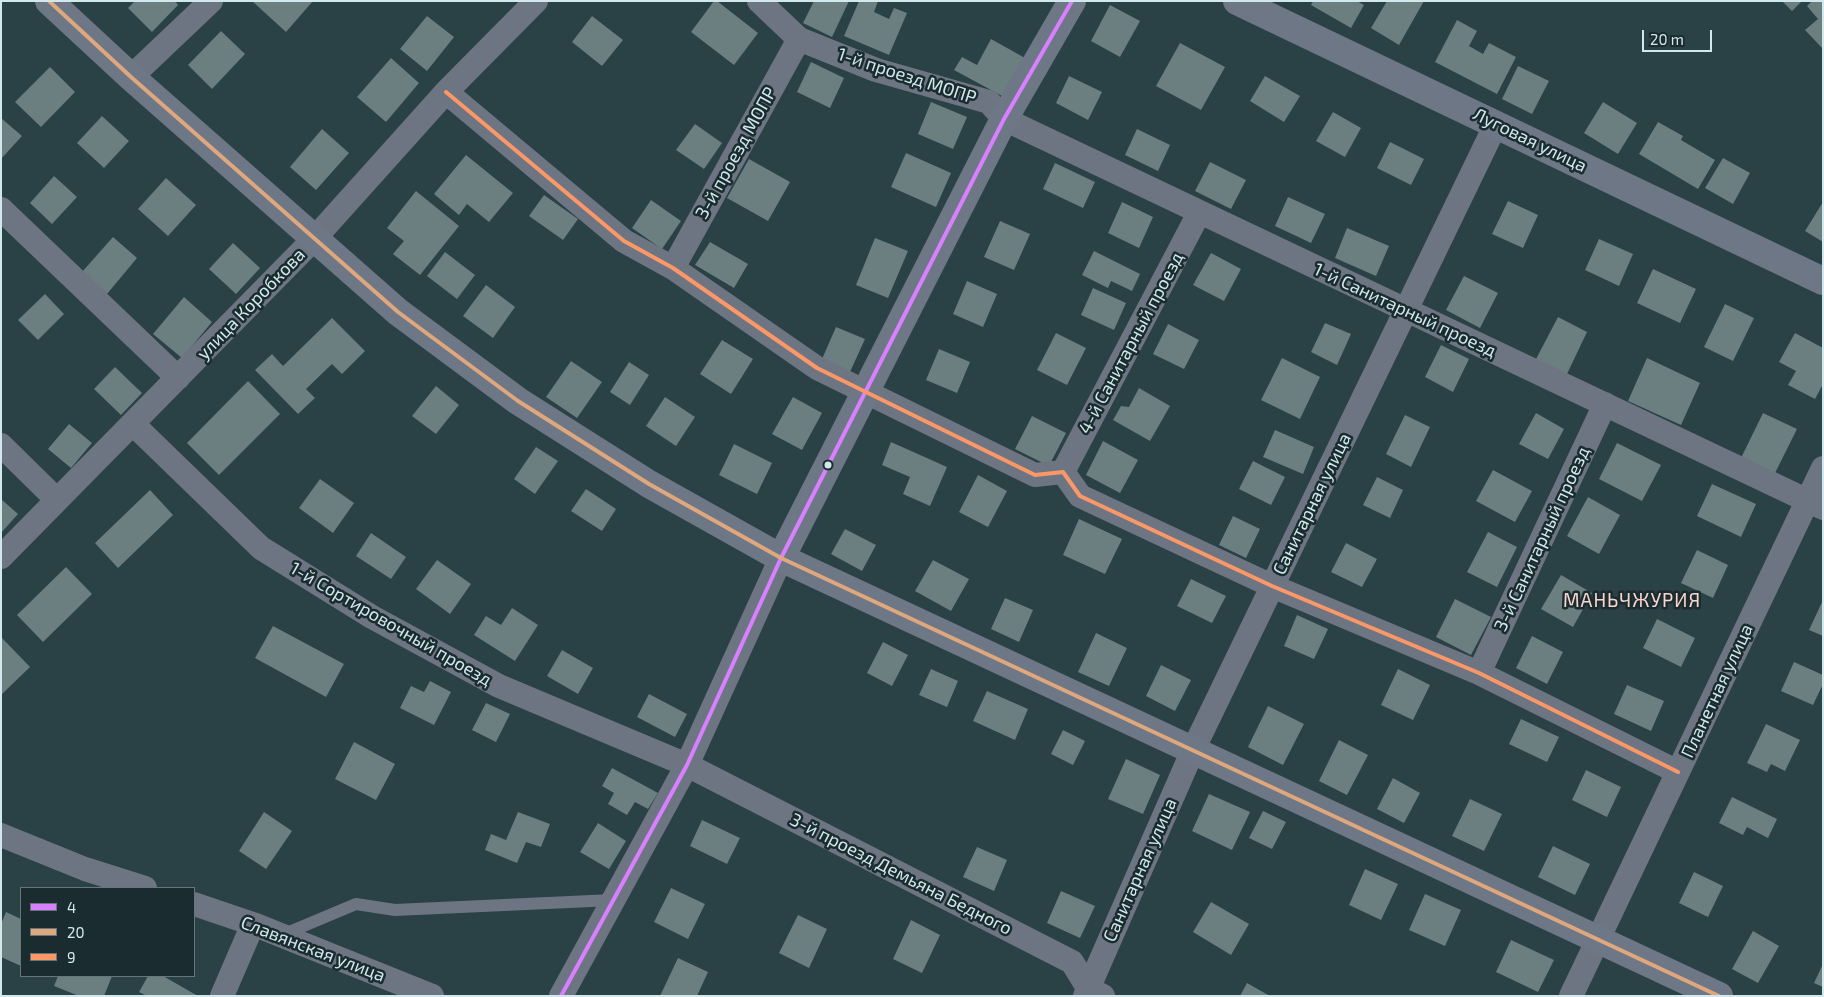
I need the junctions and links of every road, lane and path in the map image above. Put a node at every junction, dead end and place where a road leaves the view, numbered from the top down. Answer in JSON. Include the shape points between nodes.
{"nodes":[{"id":1,"x":49,"y":1,"type":"edge"},
{"id":2,"x":211,"y":1,"type":"edge"},
{"id":3,"x":536,"y":1,"type":"edge"},
{"id":4,"x":760,"y":1,"type":"edge"},
{"id":5,"x":1072,"y":1,"type":"edge"},
{"id":6,"x":1237,"y":1,"type":"edge"},
{"id":7,"x":799,"y":39,"type":"junction"},
{"id":8,"x":131,"y":76,"type":"junction"},
{"id":9,"x":446,"y":92,"type":"junction"},
{"id":10,"x":1004,"y":119,"type":"junction"},
{"id":11,"x":1496,"y":124,"type":"junction"},
{"id":12,"x":1,"y":209,"type":"edge"},
{"id":13,"x":1199,"y":213,"type":"junction"},
{"id":14,"x":314,"y":239,"type":"junction"},
{"id":15,"x":673,"y":268,"type":"junction"},
{"id":16,"x":1823,"y":280,"type":"edge"},
{"id":17,"x":1406,"y":310,"type":"junction"},
{"id":18,"x":178,"y":378,"type":"junction"},
{"id":19,"x":865,"y":393,"type":"junction"},
{"id":20,"x":1605,"y":404,"type":"junction"},
{"id":21,"x":133,"y":424,"type":"junction"},
{"id":22,"x":1,"y":445,"type":"edge"},
{"id":23,"x":1823,"y":468,"type":"edge"},
{"id":24,"x":1063,"y":472,"type":"junction"},
{"id":25,"x":56,"y":499,"type":"junction"},
{"id":26,"x":1815,"y":504,"type":"edge"},
{"id":27,"x":1,"y":557,"type":"edge"},
{"id":28,"x":781,"y":558,"type":"junction"},
{"id":29,"x":1272,"y":586,"type":"junction"},
{"id":30,"x":1479,"y":673,"type":"junction"},
{"id":31,"x":1193,"y":750,"type":"junction"},
{"id":32,"x":686,"y":765,"type":"junction"},
{"id":33,"x":1678,"y":772,"type":"junction"},
{"id":34,"x":1,"y":835,"type":"edge"},
{"id":35,"x":142,"y":887,"type":"edge"},
{"id":36,"x":613,"y":900,"type":"junction"},
{"id":37,"x":195,"y":904,"type":"edge"},
{"id":38,"x":252,"y":924,"type":"junction"},
{"id":39,"x":282,"y":935,"type":"junction"},
{"id":40,"x":1599,"y":939,"type":"junction"},
{"id":41,"x":1092,"y":993,"type":"edge"},
{"id":42,"x":222,"y":996,"type":"edge"},
{"id":43,"x":432,"y":996,"type":"edge"},
{"id":44,"x":561,"y":996,"type":"edge"},
{"id":45,"x":1571,"y":996,"type":"edge"},
{"id":46,"x":1719,"y":996,"type":"edge"}],
"edges":[{"from":1,"to":8,"type":"main road"},
{"from":2,"to":8,"type":"street"},
{"from":3,"to":9,"type":"street","name":"улица Коробкова"},
{"from":4,"to":7,"type":"street","name":"1-й проезд МОПР"},
{"from":5,"to":10,"type":"main road"},
{"from":6,"to":11,"type":"main road","name":"Луговая улица"},
{"from":7,"to":10,"type":"street","name":"1-й проезд МОПР","via":[[876,70],[989,102]]},
{"from":7,"to":15,"type":"street","name":"3-й проезд МОПР"},
{"from":8,"to":14,"type":"main road"},
{"from":9,"to":14,"type":"street","name":"улица Коробкова"},
{"from":9,"to":15,"type":"street","via":[[624,241]]},
{"from":10,"to":13,"type":"street","name":"1-й Санитарный проезд"},
{"from":10,"to":19,"type":"main road"},
{"from":11,"to":16,"type":"main road","name":"Луговая улица"},
{"from":11,"to":17,"type":"street","name":"Санитарная улица"},
{"from":12,"to":18,"type":"street"},
{"from":13,"to":17,"type":"street","name":"1-й Санитарный проезд"},
{"from":13,"to":24,"type":"street","name":"4-й Санитарный проезд"},
{"from":14,"to":18,"type":"street","name":"улица Коробкова"},
{"from":14,"to":28,"type":"main road","via":[[398,312],[518,401],[649,484]]},
{"from":15,"to":19,"type":"street","via":[[818,368]]},
{"from":17,"to":20,"type":"street","name":"1-й Санитарный проезд"},
{"from":17,"to":29,"type":"street","name":"Санитарная улица"},
{"from":18,"to":21,"type":"street","name":"улица Коробкова"},
{"from":19,"to":24,"type":"street","via":[[1036,475]]},
{"from":19,"to":28,"type":"main road"},
{"from":20,"to":26,"type":"street","name":"1-й Санитарный проезд"},
{"from":20,"to":30,"type":"street","name":"3-й Санитарный проезд"},
{"from":21,"to":25,"type":"street","name":"улица Коробкова"},
{"from":21,"to":32,"type":"street","name":"1-й Сортировочный проезд","via":[[261,548],[372,617],[499,686]]},
{"from":22,"to":25,"type":"street"},
{"from":23,"to":26,"type":"street","name":"Планетная улица"},
{"from":24,"to":29,"type":"street","via":[[1080,496]]},
{"from":25,"to":27,"type":"street","name":"улица Коробкова"},
{"from":26,"to":33,"type":"street","name":"Планетная улица"},
{"from":28,"to":31,"type":"main road"},
{"from":28,"to":32,"type":"street"},
{"from":29,"to":30,"type":"street"},
{"from":29,"to":31,"type":"street","name":"Санитарная улица"},
{"from":30,"to":33,"type":"street"},
{"from":31,"to":40,"type":"main road"},
{"from":31,"to":41,"type":"street","name":"Санитарная улица"},
{"from":32,"to":36,"type":"street"},
{"from":32,"to":41,"type":"street","name":"3-й проезд Демьяна Бедного","via":[[1072,962]]},
{"from":33,"to":40,"type":"street","name":"Планетная улица"},
{"from":34,"to":35,"type":"street","via":[[85,869]]},
{"from":36,"to":39,"type":"lane","via":[[395,910],[356,904]]},
{"from":36,"to":44,"type":"street"},
{"from":37,"to":38,"type":"street","name":"Славянская улица"},
{"from":38,"to":39,"type":"street","name":"Славянская улица"},
{"from":38,"to":42,"type":"street"},
{"from":39,"to":43,"type":"street","name":"Славянская улица"},
{"from":40,"to":45,"type":"street","name":"Планетная улица"},
{"from":40,"to":46,"type":"main road"}]}
